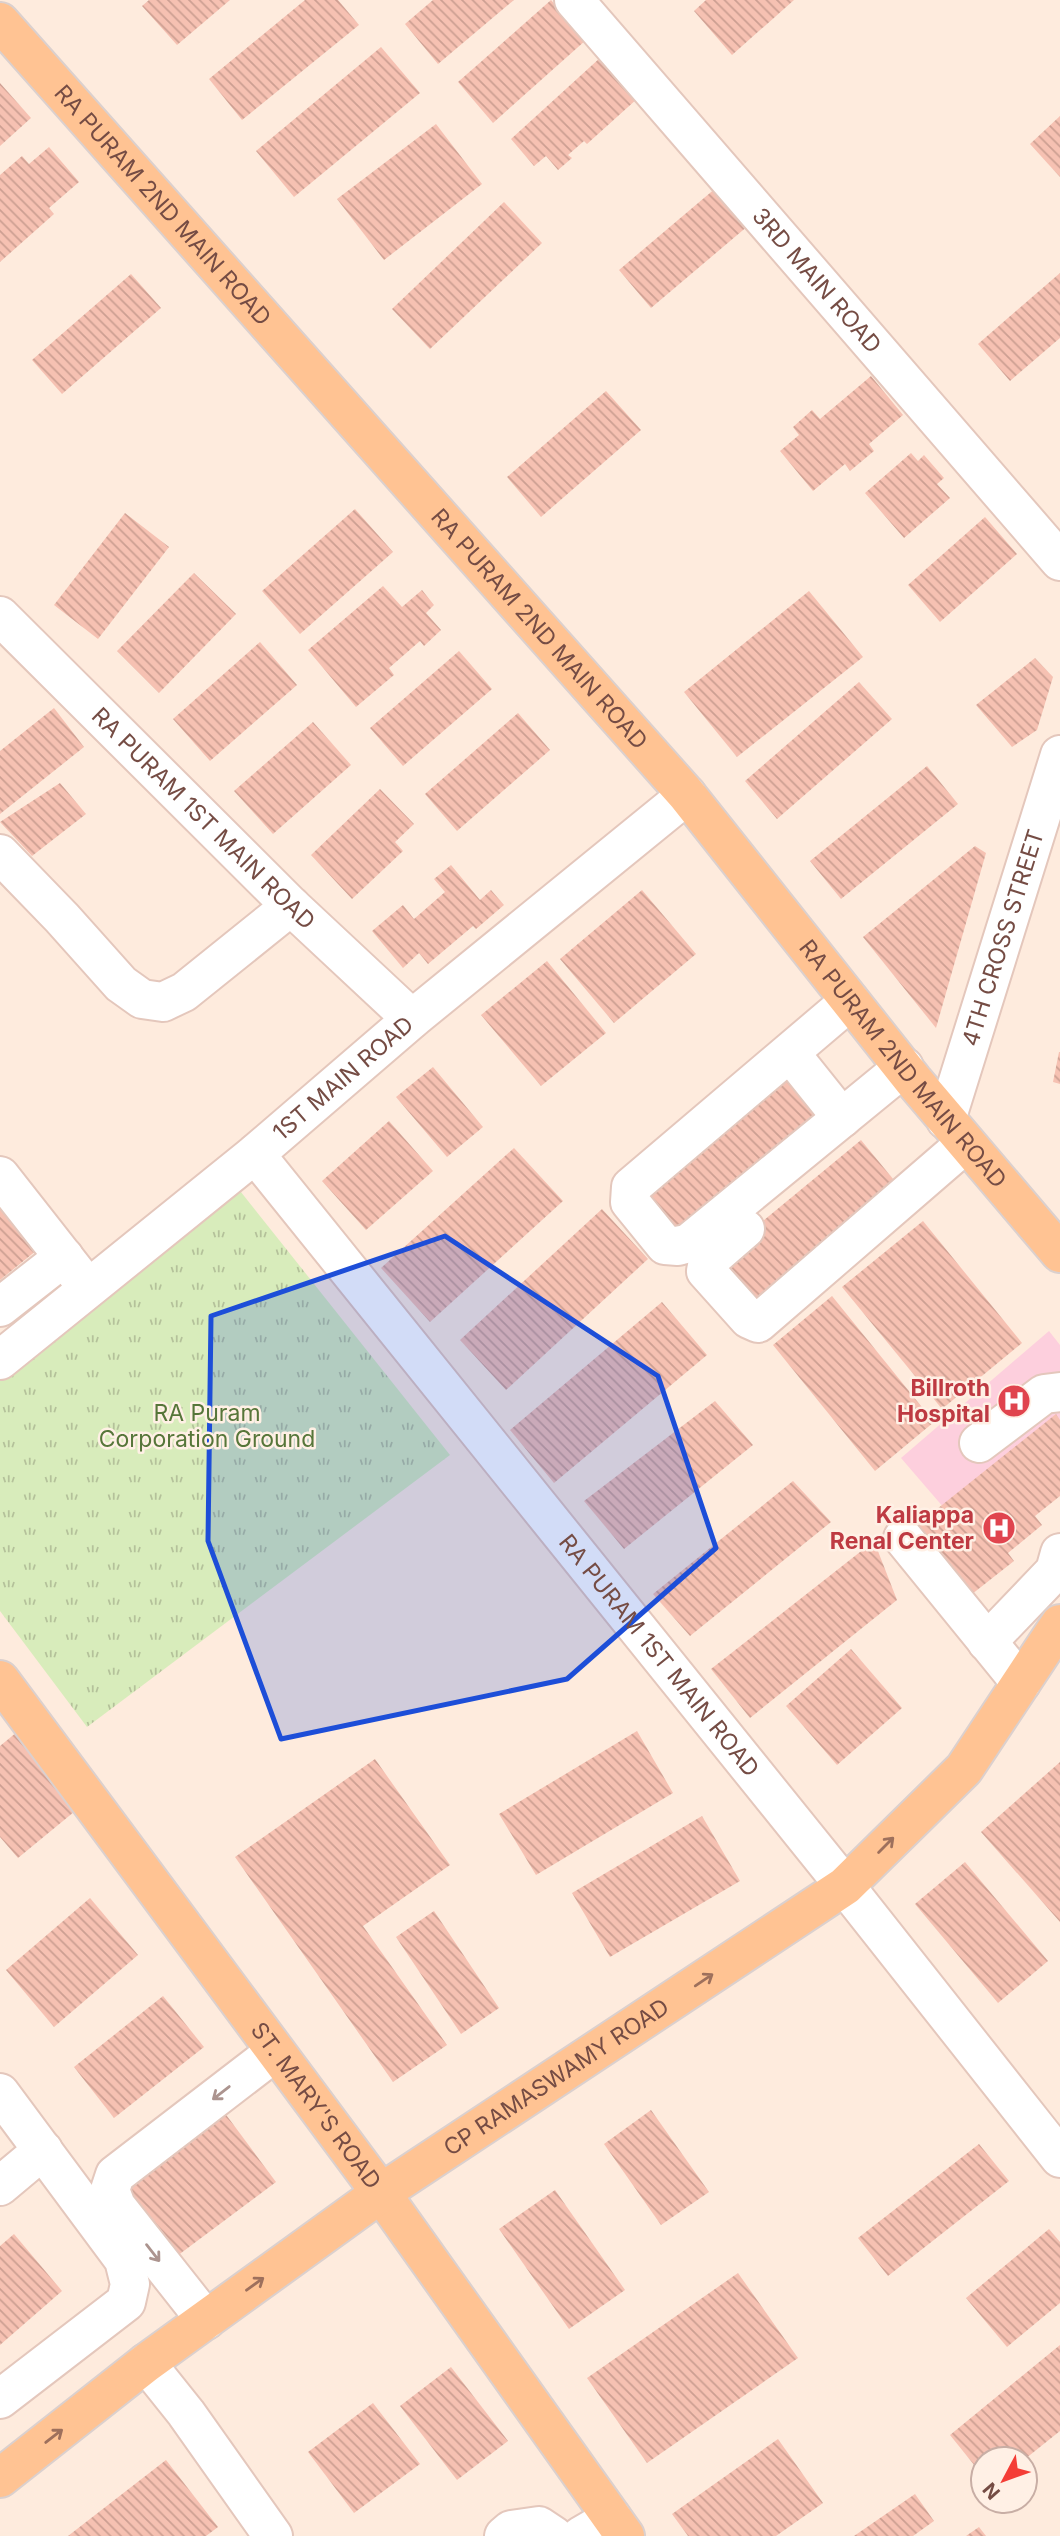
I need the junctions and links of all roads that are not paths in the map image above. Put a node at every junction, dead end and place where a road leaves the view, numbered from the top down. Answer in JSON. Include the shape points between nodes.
{"nodes":[{"id":1,"x":574,"y":0,"type":"edge"},
{"id":2,"x":0,"y":22,"type":"edge"},
{"id":3,"x":1060,"y":561,"type":"edge"},
{"id":4,"x":0,"y":615,"type":"edge"},
{"id":5,"x":1060,"y":755,"type":"edge"},
{"id":6,"x":687,"y":795,"type":"junction"},
{"id":7,"x":0,"y":854,"type":"edge"},
{"id":8,"x":291,"y":906,"type":"junction"},
{"id":9,"x":850,"y":1001,"type":"junction"},
{"id":10,"x":412,"y":1019,"type":"junction"},
{"id":11,"x":790,"y":1053,"type":"junction"},
{"id":12,"x":908,"y":1074,"type":"junction"},
{"id":13,"x":842,"y":1118,"type":"junction"},
{"id":14,"x":956,"y":1132,"type":"junction"},
{"id":15,"x":255,"y":1154,"type":"junction"},
{"id":16,"x":0,"y":1176,"type":"edge"},
{"id":17,"x":1060,"y":1253,"type":"edge"},
{"id":18,"x":64,"y":1257,"type":"junction"},
{"id":19,"x":88,"y":1288,"type":"junction"},
{"id":20,"x":0,"y":1307,"type":"edge"},
{"id":21,"x":0,"y":1360,"type":"edge"},
{"id":22,"x":1060,"y":1391,"type":"edge"},
{"id":23,"x":979,"y":1443,"type":"dead end"},
{"id":24,"x":903,"y":1538,"type":"dead end"},
{"id":25,"x":1060,"y":1553,"type":"edge"},
{"id":26,"x":1060,"y":1624,"type":"edge"},
{"id":27,"x":988,"y":1642,"type":"junction"},
{"id":28,"x":0,"y":1680,"type":"edge"},
{"id":29,"x":1021,"y":1683,"type":"junction"},
{"id":30,"x":845,"y":1886,"type":"junction"},
{"id":31,"x":275,"y":2052,"type":"junction"},
{"id":32,"x":0,"y":2093,"type":"edge"},
{"id":33,"x":43,"y":2150,"type":"junction"},
{"id":34,"x":1060,"y":2158,"type":"edge"},
{"id":35,"x":0,"y":2186,"type":"edge"},
{"id":36,"x":381,"y":2193,"type":"junction"},
{"id":37,"x":206,"y":2320,"type":"junction"},
{"id":38,"x":146,"y":2363,"type":"junction"},
{"id":39,"x":0,"y":2399,"type":"edge"},
{"id":40,"x":0,"y":2477,"type":"edge"},
{"id":41,"x":606,"y":2530,"type":"edge"},
{"id":42,"x":273,"y":2536,"type":"edge"},
{"id":43,"x":504,"y":2536,"type":"edge"},
{"id":44,"x":554,"y":2536,"type":"edge"}],
"edges":[{"from":1,"to":3,"type":"street","name":"3RD MAIN ROAD"},
{"from":2,"to":6,"type":"main road","name":"RA PURAM 2ND MAIN ROAD"},
{"from":4,"to":8,"type":"street","name":"RA PURAM 1ST MAIN ROAD"},
{"from":5,"to":14,"type":"street","name":"4TH CROSS STREET"},
{"from":6,"to":9,"type":"main road","name":"RA PURAM 2ND MAIN ROAD"},
{"from":6,"to":10,"type":"street","name":"1ST MAIN ROAD"},
{"from":7,"to":8,"type":"street","via":[[121,984],[142,999],[163,1002],[184,992]]},
{"from":8,"to":10,"type":"street","name":"RA PURAM 1ST MAIN ROAD"},
{"from":9,"to":11,"type":"street"},
{"from":9,"to":12,"type":"main road","name":"RA PURAM 2ND MAIN ROAD"},
{"from":10,"to":15,"type":"street","name":"1ST MAIN ROAD"},
{"from":11,"to":13,"type":"street"},
{"from":11,"to":13,"type":"street","via":[[631,1187],[630,1202],[665,1245],[690,1242]]},
{"from":12,"to":13,"type":"street"},
{"from":12,"to":14,"type":"main road","name":"RA PURAM 2ND MAIN ROAD"},
{"from":12,"to":14,"type":"street","via":[[865,1127],[708,1261],[706,1270],[749,1319],[758,1323]]},
{"from":14,"to":17,"type":"main road","name":"RA PURAM 2ND MAIN ROAD"},
{"from":15,"to":19,"type":"street","name":"1ST MAIN ROAD"},
{"from":15,"to":30,"type":"street","name":"RA PURAM 1ST MAIN ROAD"},
{"from":16,"to":18,"type":"street"},
{"from":18,"to":19,"type":"street"},
{"from":18,"to":20,"type":"street"},
{"from":19,"to":21,"type":"street","name":"1ST MAIN ROAD"},
{"from":22,"to":23,"type":"street","via":[[1044,1394]]},
{"from":24,"to":27,"type":"street"},
{"from":25,"to":27,"type":"street","via":[[1055,1571]]},
{"from":26,"to":29,"type":"main road","name":"CP RAMASWAMY ROAD"},
{"from":27,"to":29,"type":"street"},
{"from":28,"to":31,"type":"main road","name":"ST. MARY'S ROAD"},
{"from":30,"to":29,"type":"main road","name":"CP RAMASWAMY ROAD","one_way":true,"via":[[964,1769]]},
{"from":30,"to":34,"type":"street","name":"RA PURAM 1ST MAIN ROAD"},
{"from":36,"to":30,"type":"main road","name":"CP RAMASWAMY ROAD","one_way":true},
{"from":31,"to":36,"type":"main road","name":"ST. MARY'S ROAD"},
{"from":31,"to":37,"type":"street","one_way":true,"via":[[115,2175],[110,2190],[116,2206]]},
{"from":32,"to":33,"type":"street"},
{"from":33,"to":35,"type":"street"},
{"from":33,"to":39,"type":"street","via":[[124,2260],[130,2284],[126,2302]]},
{"from":37,"to":36,"type":"main road","name":"CP RAMASWAMY ROAD","one_way":true},
{"from":36,"to":41,"type":"main road","name":"ST. MARY'S ROAD"},
{"from":37,"to":38,"type":"main road","name":"CP RAMASWAMY ROAD"},
{"from":40,"to":38,"type":"main road","name":"CP RAMASWAMY ROAD","one_way":true},
{"from":38,"to":42,"type":"street"},
{"from":43,"to":44,"type":"street","via":[[511,2530],[539,2526]]}]}
